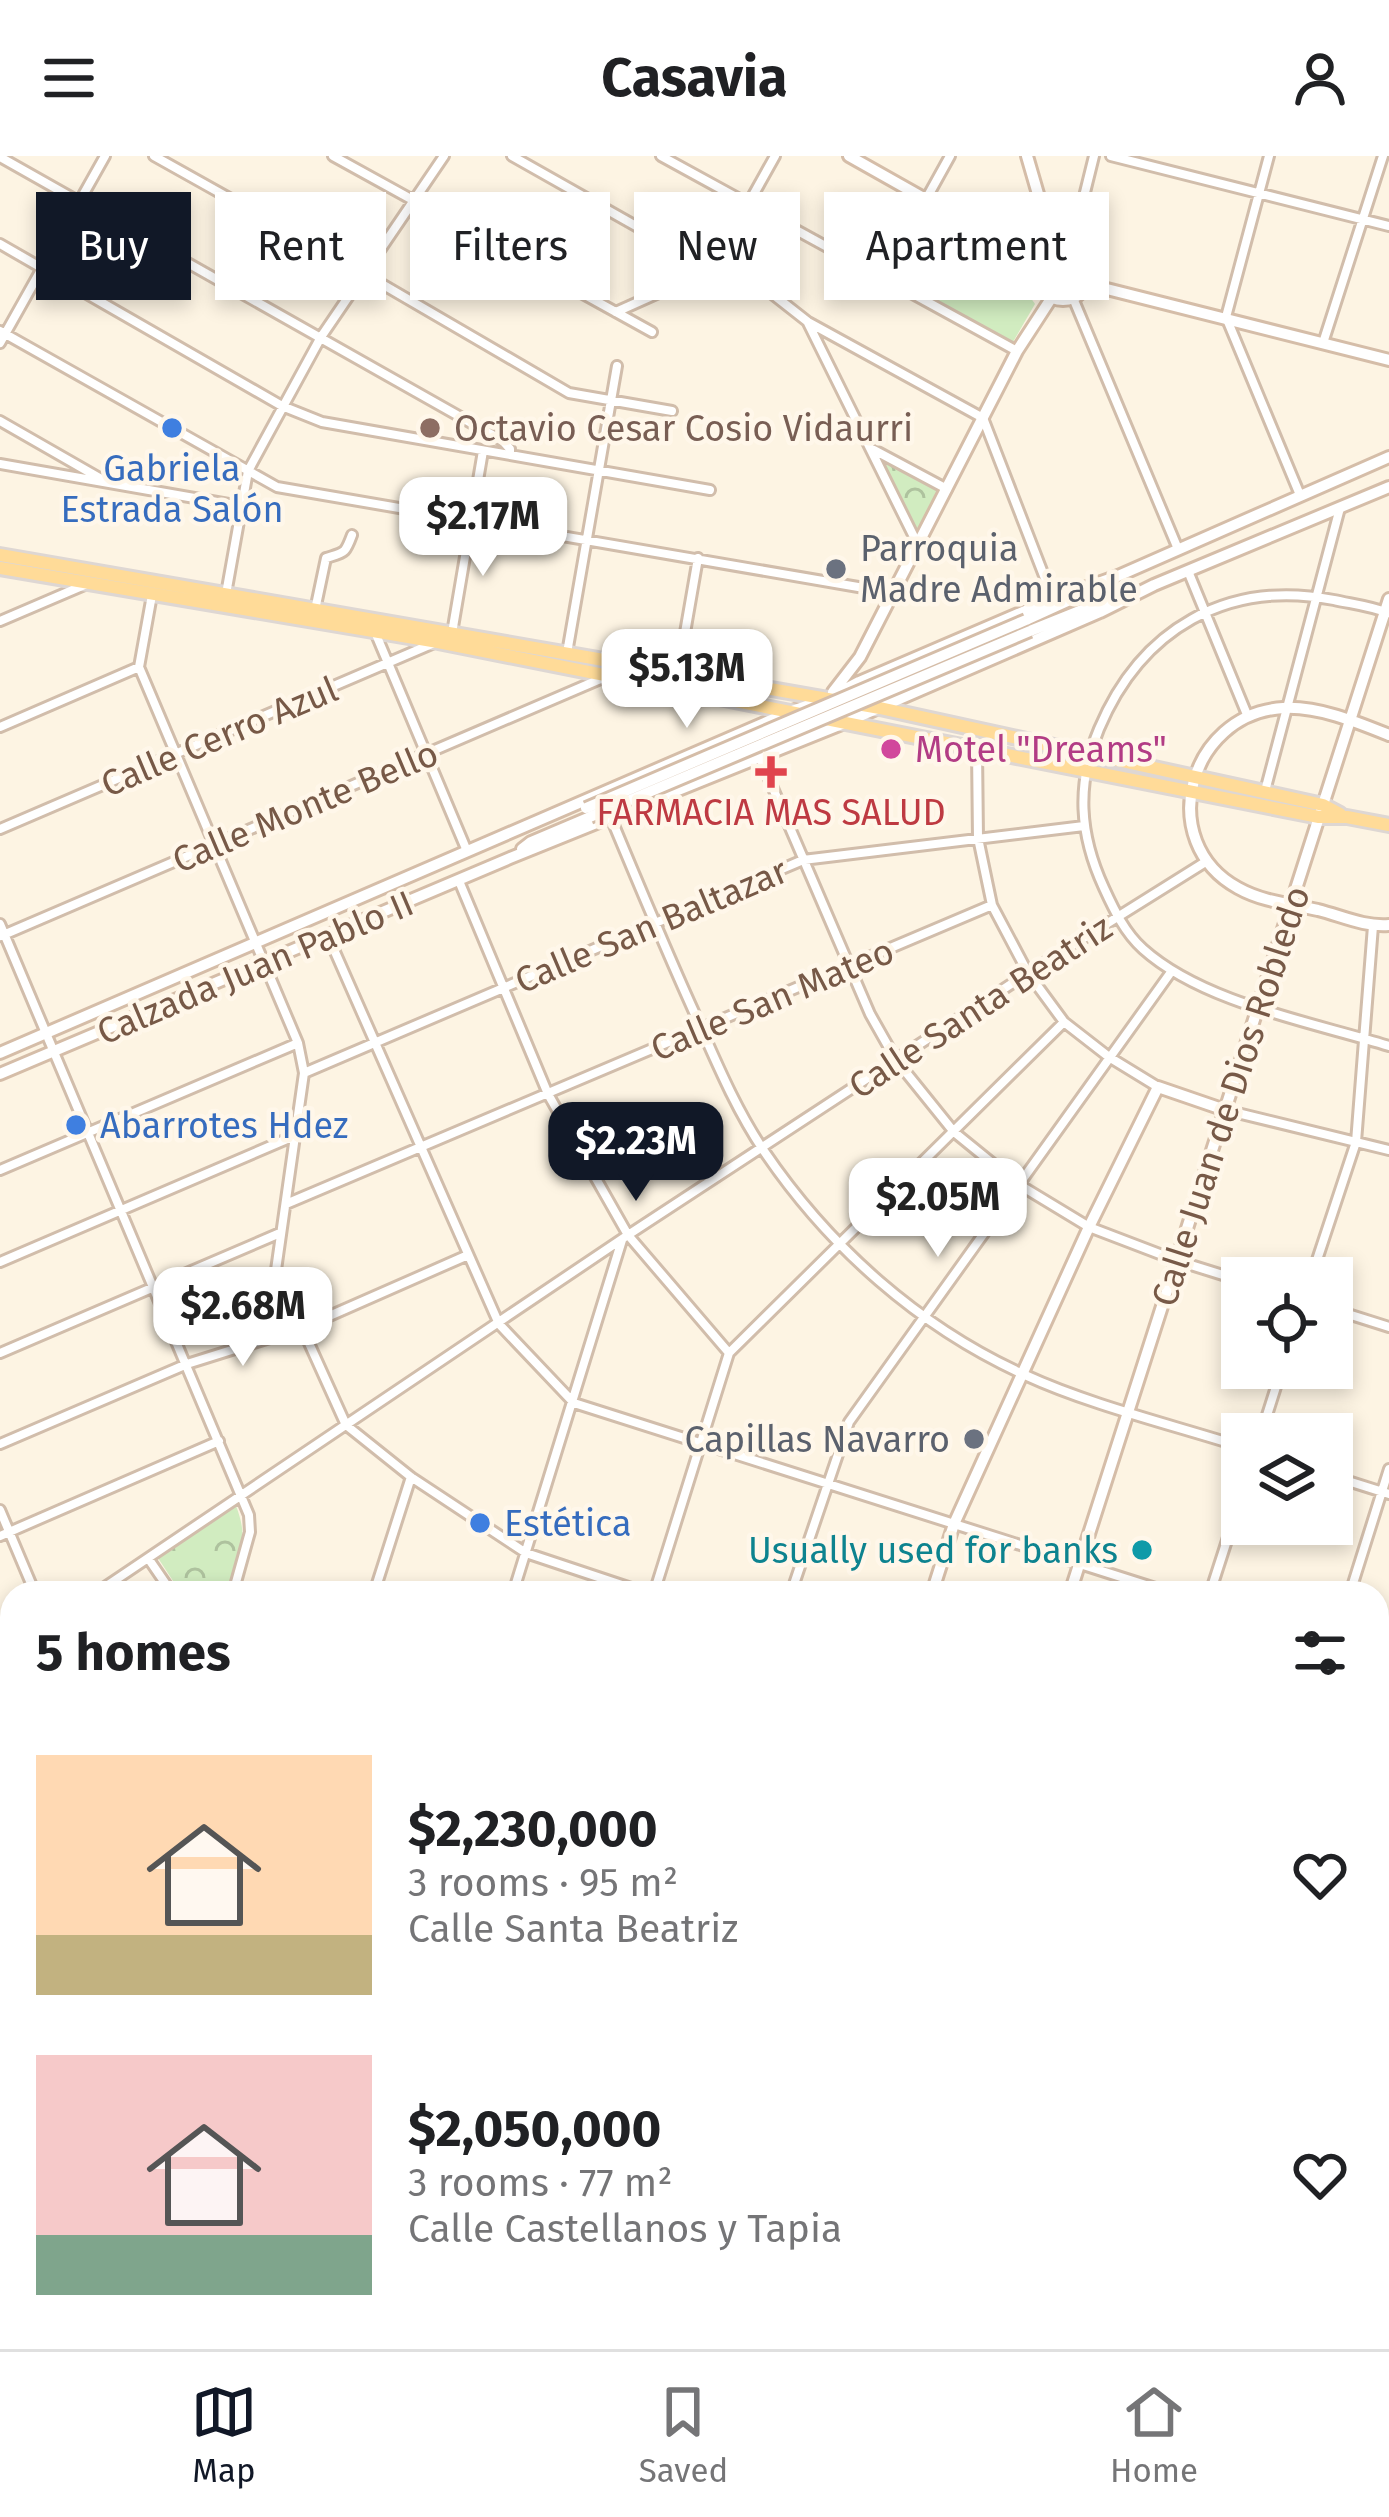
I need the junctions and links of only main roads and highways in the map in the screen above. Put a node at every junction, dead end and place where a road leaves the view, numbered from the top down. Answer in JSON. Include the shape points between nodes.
{"nodes":[{"id":1,"x":0,"y":554,"type":"edge"},
{"id":2,"x":0,"y":568,"type":"edge"},
{"id":3,"x":225,"y":599,"type":"junction"},
{"id":4,"x":1192,"y":783,"type":"junction"},
{"id":5,"x":1321,"y":811,"type":"junction"},
{"id":6,"x":1389,"y":825,"type":"edge"}],
"edges":[{"from":1,"to":3,"type":"main road"},
{"from":2,"to":3,"type":"main road"},
{"from":3,"to":4,"type":"main road","via":[[1084,770]]},
{"from":3,"to":4,"type":"main road","via":[[880,708]]},
{"from":4,"to":5,"type":"main road"},
{"from":4,"to":5,"type":"main road"},
{"from":5,"to":6,"type":"main road"}]}
